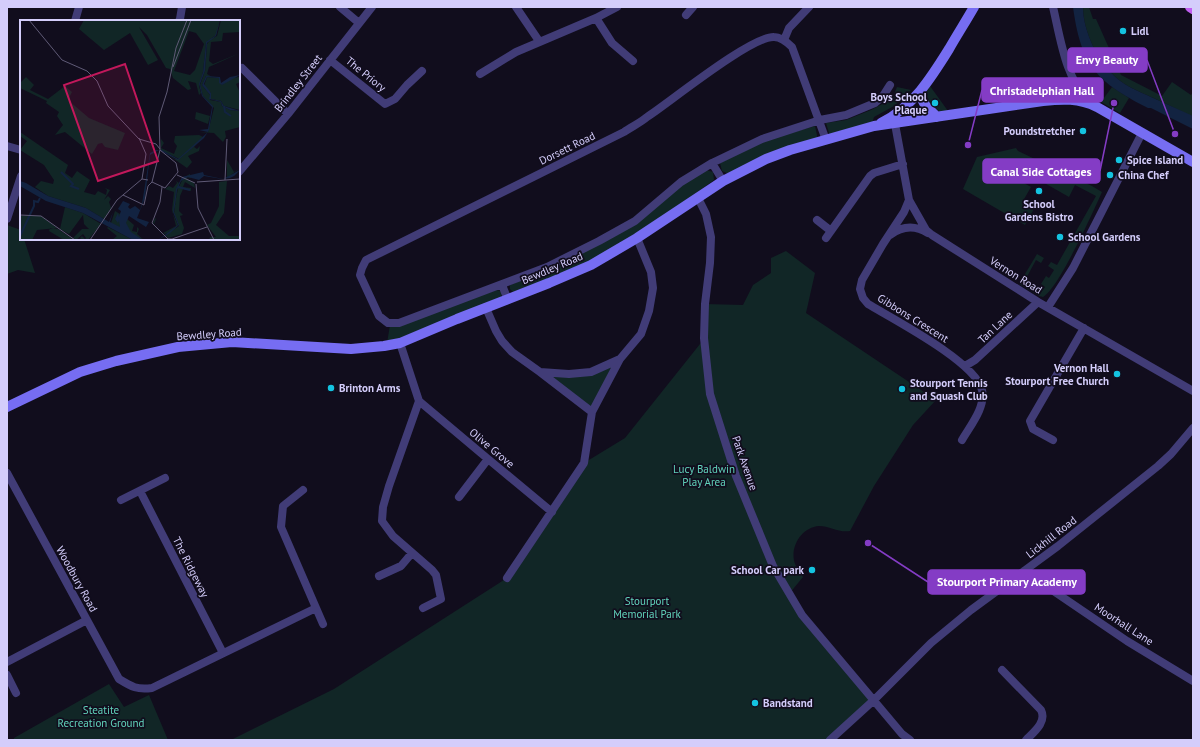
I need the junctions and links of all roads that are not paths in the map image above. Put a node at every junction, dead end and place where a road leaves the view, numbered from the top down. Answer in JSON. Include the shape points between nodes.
{"nodes":[{"id":1,"x":79,"y":7,"type":"edge"},
{"id":2,"x":182,"y":7,"type":"edge"},
{"id":3,"x":340,"y":7,"type":"edge"},
{"id":4,"x":372,"y":7,"type":"edge"},
{"id":5,"x":516,"y":7,"type":"edge"},
{"id":6,"x":617,"y":7,"type":"edge"},
{"id":7,"x":693,"y":7,"type":"edge"},
{"id":8,"x":809,"y":7,"type":"edge"},
{"id":9,"x":974,"y":7,"type":"edge"},
{"id":10,"x":1053,"y":7,"type":"edge"},
{"id":11,"x":1190,"y":7,"type":"edge"},
{"id":12,"x":1193,"y":9,"type":"edge"},
{"id":13,"x":686,"y":15,"type":"dead end"},
{"id":14,"x":596,"y":18,"type":"junction"},
{"id":15,"x":75,"y":20,"type":"edge"},
{"id":16,"x":180,"y":20,"type":"edge"},
{"id":17,"x":359,"y":23,"type":"junction"},
{"id":18,"x":784,"y":40,"type":"junction"},
{"id":19,"x":539,"y":41,"type":"junction"},
{"id":20,"x":330,"y":60,"type":"junction"},
{"id":21,"x":632,"y":62,"type":"dead end"},
{"id":22,"x":242,"y":68,"type":"dead end"},
{"id":23,"x":422,"y":71,"type":"dead end"},
{"id":24,"x":480,"y":74,"type":"dead end"},
{"id":25,"x":890,"y":85,"type":"dead end"},
{"id":26,"x":919,"y":93,"type":"junction"},
{"id":27,"x":1090,"y":104,"type":"junction"},
{"id":28,"x":288,"y":114,"type":"junction"},
{"id":29,"x":937,"y":117,"type":"junction"},
{"id":30,"x":820,"y":120,"type":"junction"},
{"id":31,"x":896,"y":124,"type":"junction"},
{"id":32,"x":874,"y":126,"type":"junction"},
{"id":33,"x":1142,"y":133,"type":"junction"},
{"id":34,"x":826,"y":140,"type":"junction"},
{"id":35,"x":7,"y":146,"type":"edge"},
{"id":36,"x":20,"y":150,"type":"edge"},
{"id":37,"x":1193,"y":162,"type":"edge"},
{"id":38,"x":712,"y":163,"type":"junction"},
{"id":39,"x":903,"y":164,"type":"junction"},
{"id":40,"x":240,"y":171,"type":"edge"},
{"id":41,"x":20,"y":179,"type":"edge"},
{"id":42,"x":723,"y":181,"type":"junction"},
{"id":43,"x":698,"y":198,"type":"junction"},
{"id":44,"x":909,"y":200,"type":"junction"},
{"id":45,"x":7,"y":219,"type":"edge"},
{"id":46,"x":817,"y":220,"type":"dead end"},
{"id":47,"x":831,"y":231,"type":"junction"},
{"id":48,"x":888,"y":236,"type":"junction"},
{"id":49,"x":932,"y":236,"type":"junction"},
{"id":50,"x":637,"y":238,"type":"junction"},
{"id":51,"x":826,"y":238,"type":"dead end"},
{"id":52,"x":360,"y":275,"type":"joint"},
{"id":53,"x":502,"y":285,"type":"junction"},
{"id":54,"x":508,"y":300,"type":"junction"},
{"id":55,"x":1038,"y":302,"type":"junction"},
{"id":56,"x":1048,"y":307,"type":"junction"},
{"id":57,"x":486,"y":308,"type":"junction"},
{"id":58,"x":1084,"y":328,"type":"junction"},
{"id":59,"x":400,"y":343,"type":"junction"},
{"id":60,"x":620,"y":359,"type":"junction"},
{"id":61,"x":964,"y":366,"type":"junction"},
{"id":62,"x":540,"y":372,"type":"junction"},
{"id":63,"x":1193,"y":391,"type":"edge"},
{"id":64,"x":419,"y":400,"type":"junction"},
{"id":65,"x":7,"y":407,"type":"edge"},
{"id":66,"x":592,"y":412,"type":"junction"},
{"id":67,"x":1193,"y":428,"type":"edge"},
{"id":68,"x":962,"y":440,"type":"dead end"},
{"id":69,"x":1053,"y":440,"type":"dead end"},
{"id":70,"x":488,"y":460,"type":"junction"},
{"id":71,"x":7,"y":473,"type":"edge"},
{"id":72,"x":165,"y":478,"type":"dead end"},
{"id":73,"x":302,"y":490,"type":"dead end"},
{"id":74,"x":140,"y":492,"type":"junction"},
{"id":75,"x":459,"y":497,"type":"dead end"},
{"id":76,"x":121,"y":500,"type":"dead end"},
{"id":77,"x":552,"y":512,"type":"junction"},
{"id":78,"x":412,"y":553,"type":"junction"},
{"id":79,"x":1024,"y":572,"type":"junction"},
{"id":80,"x":379,"y":576,"type":"dead end"},
{"id":81,"x":507,"y":578,"type":"dead end"},
{"id":82,"x":316,"y":608,"type":"junction"},
{"id":83,"x":423,"y":608,"type":"dead end"},
{"id":84,"x":87,"y":620,"type":"junction"},
{"id":85,"x":323,"y":624,"type":"dead end"},
{"id":86,"x":224,"y":653,"type":"junction"},
{"id":87,"x":7,"y":662,"type":"edge"},
{"id":88,"x":1002,"y":670,"type":"dead end"},
{"id":89,"x":7,"y":675,"type":"edge"},
{"id":90,"x":1193,"y":681,"type":"edge"},
{"id":91,"x":16,"y":693,"type":"dead end"},
{"id":92,"x":874,"y":700,"type":"junction"},
{"id":93,"x":830,"y":740,"type":"edge"},
{"id":94,"x":910,"y":740,"type":"edge"},
{"id":95,"x":1026,"y":740,"type":"edge"}],
"edges":[{"from":1,"to":15,"type":"street"},
{"from":2,"to":16,"type":"street"},
{"from":3,"to":17,"type":"street"},
{"from":4,"to":17,"type":"street","name":"Brindley Street"},
{"from":5,"to":19,"type":"street"},
{"from":6,"to":14,"type":"street"},
{"from":7,"to":13,"type":"street"},
{"from":8,"to":18,"type":"street","via":[[789,28]]},
{"from":9,"to":26,"type":"main road"},
{"from":10,"to":27,"type":"street","via":[[1071,76]]},
{"from":11,"to":12,"type":"main road"},
{"from":14,"to":19,"type":"street"},
{"from":14,"to":21,"type":"street","via":[[612,43]]},
{"from":17,"to":20,"type":"street","name":"Brindley Street"},
{"from":18,"to":30,"type":"street","via":[[792,47]]},
{"from":18,"to":52,"type":"street","name":"Dorsett Road","via":[[774,37],[764,39],[736,54],[624,132],[366,260]]},
{"from":19,"to":24,"type":"street"},
{"from":20,"to":23,"type":"street","name":"The Priory","via":[[385,104],[395,100]]},
{"from":20,"to":28,"type":"street","name":"Brindley Street"},
{"from":22,"to":28,"type":"street"},
{"from":25,"to":30,"type":"street","name":"Bewdley Road","via":[[875,103],[846,115]]},
{"from":26,"to":29,"type":"main road"},
{"from":26,"to":32,"type":"main road","via":[[897,114]]},
{"from":27,"to":29,"type":"main road","name":"Bewdley Road","via":[[1058,99]]},
{"from":27,"to":33,"type":"main road","name":"Bewdley Road"},
{"from":28,"to":40,"type":"street","name":"Brindley Street"},
{"from":29,"to":31,"type":"main road","name":"Bewdley Road"},
{"from":30,"to":34,"type":"street"},
{"from":30,"to":38,"type":"street","name":"Bewdley Road","via":[[762,139]]},
{"from":31,"to":32,"type":"main road","name":"Bewdley Road"},
{"from":31,"to":39,"type":"street","name":"Vernon Road"},
{"from":32,"to":34,"type":"main road","name":"Bewdley Road"},
{"from":33,"to":37,"type":"main road","name":"Bewdley Road"},
{"from":33,"to":56,"type":"street","via":[[1073,268]]},
{"from":34,"to":42,"type":"main road","name":"Bewdley Road","via":[[766,159]]},
{"from":35,"to":36,"type":"street"},
{"from":38,"to":42,"type":"street"},
{"from":38,"to":53,"type":"street","name":"Bewdley Road","via":[[681,182],[635,221],[547,268]]},
{"from":39,"to":44,"type":"street","name":"Vernon Road"},
{"from":39,"to":47,"type":"street","via":[[870,176]]},
{"from":41,"to":45,"type":"street"},
{"from":42,"to":43,"type":"main road","name":"Bewdley Road"},
{"from":43,"to":50,"type":"main road","name":"Bewdley Road"},
{"from":43,"to":92,"type":"street","name":"Park Avenue","via":[[706,214],[711,237],[704,338],[710,394],[736,476],[773,566],[805,620]]},
{"from":44,"to":48,"type":"street","name":"Gibbons Crescent"},
{"from":44,"to":49,"type":"street","name":"Vernon Road"},
{"from":46,"to":47,"type":"street"},
{"from":47,"to":51,"type":"street"},
{"from":48,"to":49,"type":"street","via":[[909,227]]},
{"from":48,"to":61,"type":"street","name":"Gibbons Crescent","via":[[862,280],[860,289],[863,298],[868,304]]},
{"from":49,"to":55,"type":"street","name":"Vernon Road"},
{"from":50,"to":54,"type":"main road","name":"Bewdley Road","via":[[591,265]]},
{"from":50,"to":60,"type":"street","via":[[651,272],[653,288],[641,334]]},
{"from":52,"to":53,"type":"street","name":"Bewdley Road","via":[[379,316],[388,323],[399,323]]},
{"from":53,"to":54,"type":"street"},
{"from":54,"to":57,"type":"main road","name":"Bewdley Road"},
{"from":55,"to":56,"type":"street","name":"Vernon Road"},
{"from":55,"to":61,"type":"street","name":"Tan Lane","via":[[975,360]]},
{"from":56,"to":58,"type":"street","name":"Vernon Road"},
{"from":57,"to":59,"type":"main road","name":"Bewdley Road"},
{"from":57,"to":62,"type":"street","via":[[502,341],[512,352]]},
{"from":58,"to":63,"type":"street","name":"Vernon Road"},
{"from":58,"to":69,"type":"street","via":[[1030,421],[1033,429]]},
{"from":59,"to":64,"type":"street"},
{"from":59,"to":65,"type":"main road","name":"Bewdley Road","via":[[351,349],[232,342],[178,347],[80,372]]},
{"from":60,"to":62,"type":"street","via":[[591,372]]},
{"from":60,"to":66,"type":"street"},
{"from":61,"to":68,"type":"street","via":[[976,377],[982,389],[982,397],[979,409]]},
{"from":62,"to":66,"type":"street"},
{"from":64,"to":70,"type":"street","name":"Olive Grove"},
{"from":64,"to":78,"type":"street","via":[[383,507],[382,521],[393,536]]},
{"from":66,"to":77,"type":"street","via":[[584,464]]},
{"from":67,"to":79,"type":"street","name":"Lickhill Road","via":[[1158,466]]},
{"from":70,"to":75,"type":"street"},
{"from":70,"to":77,"type":"street","name":"Olive Grove"},
{"from":71,"to":84,"type":"street","name":"Woodbury Road"},
{"from":72,"to":74,"type":"street"},
{"from":73,"to":82,"type":"street","via":[[283,506],[281,527]]},
{"from":74,"to":76,"type":"street"},
{"from":74,"to":86,"type":"street","name":"The Ridgeway"},
{"from":77,"to":81,"type":"street"},
{"from":78,"to":80,"type":"street","via":[[401,566]]},
{"from":78,"to":83,"type":"street","via":[[436,575],[441,599]]},
{"from":79,"to":90,"type":"street","name":"Moorhall Lane","via":[[1127,641]]},
{"from":79,"to":92,"type":"street","name":"Lickhill Road","via":[[931,643]]},
{"from":82,"to":85,"type":"street"},
{"from":82,"to":86,"type":"street"},
{"from":84,"to":86,"type":"street","name":"Woodbury Road","via":[[119,679],[135,689],[152,688]]},
{"from":84,"to":87,"type":"street"},
{"from":88,"to":95,"type":"street","via":[[1043,714],[1040,726]]},
{"from":89,"to":91,"type":"street"},
{"from":92,"to":93,"type":"street","name":"Lickhill Road"},
{"from":92,"to":94,"type":"street","name":"Park Avenue"}]}
